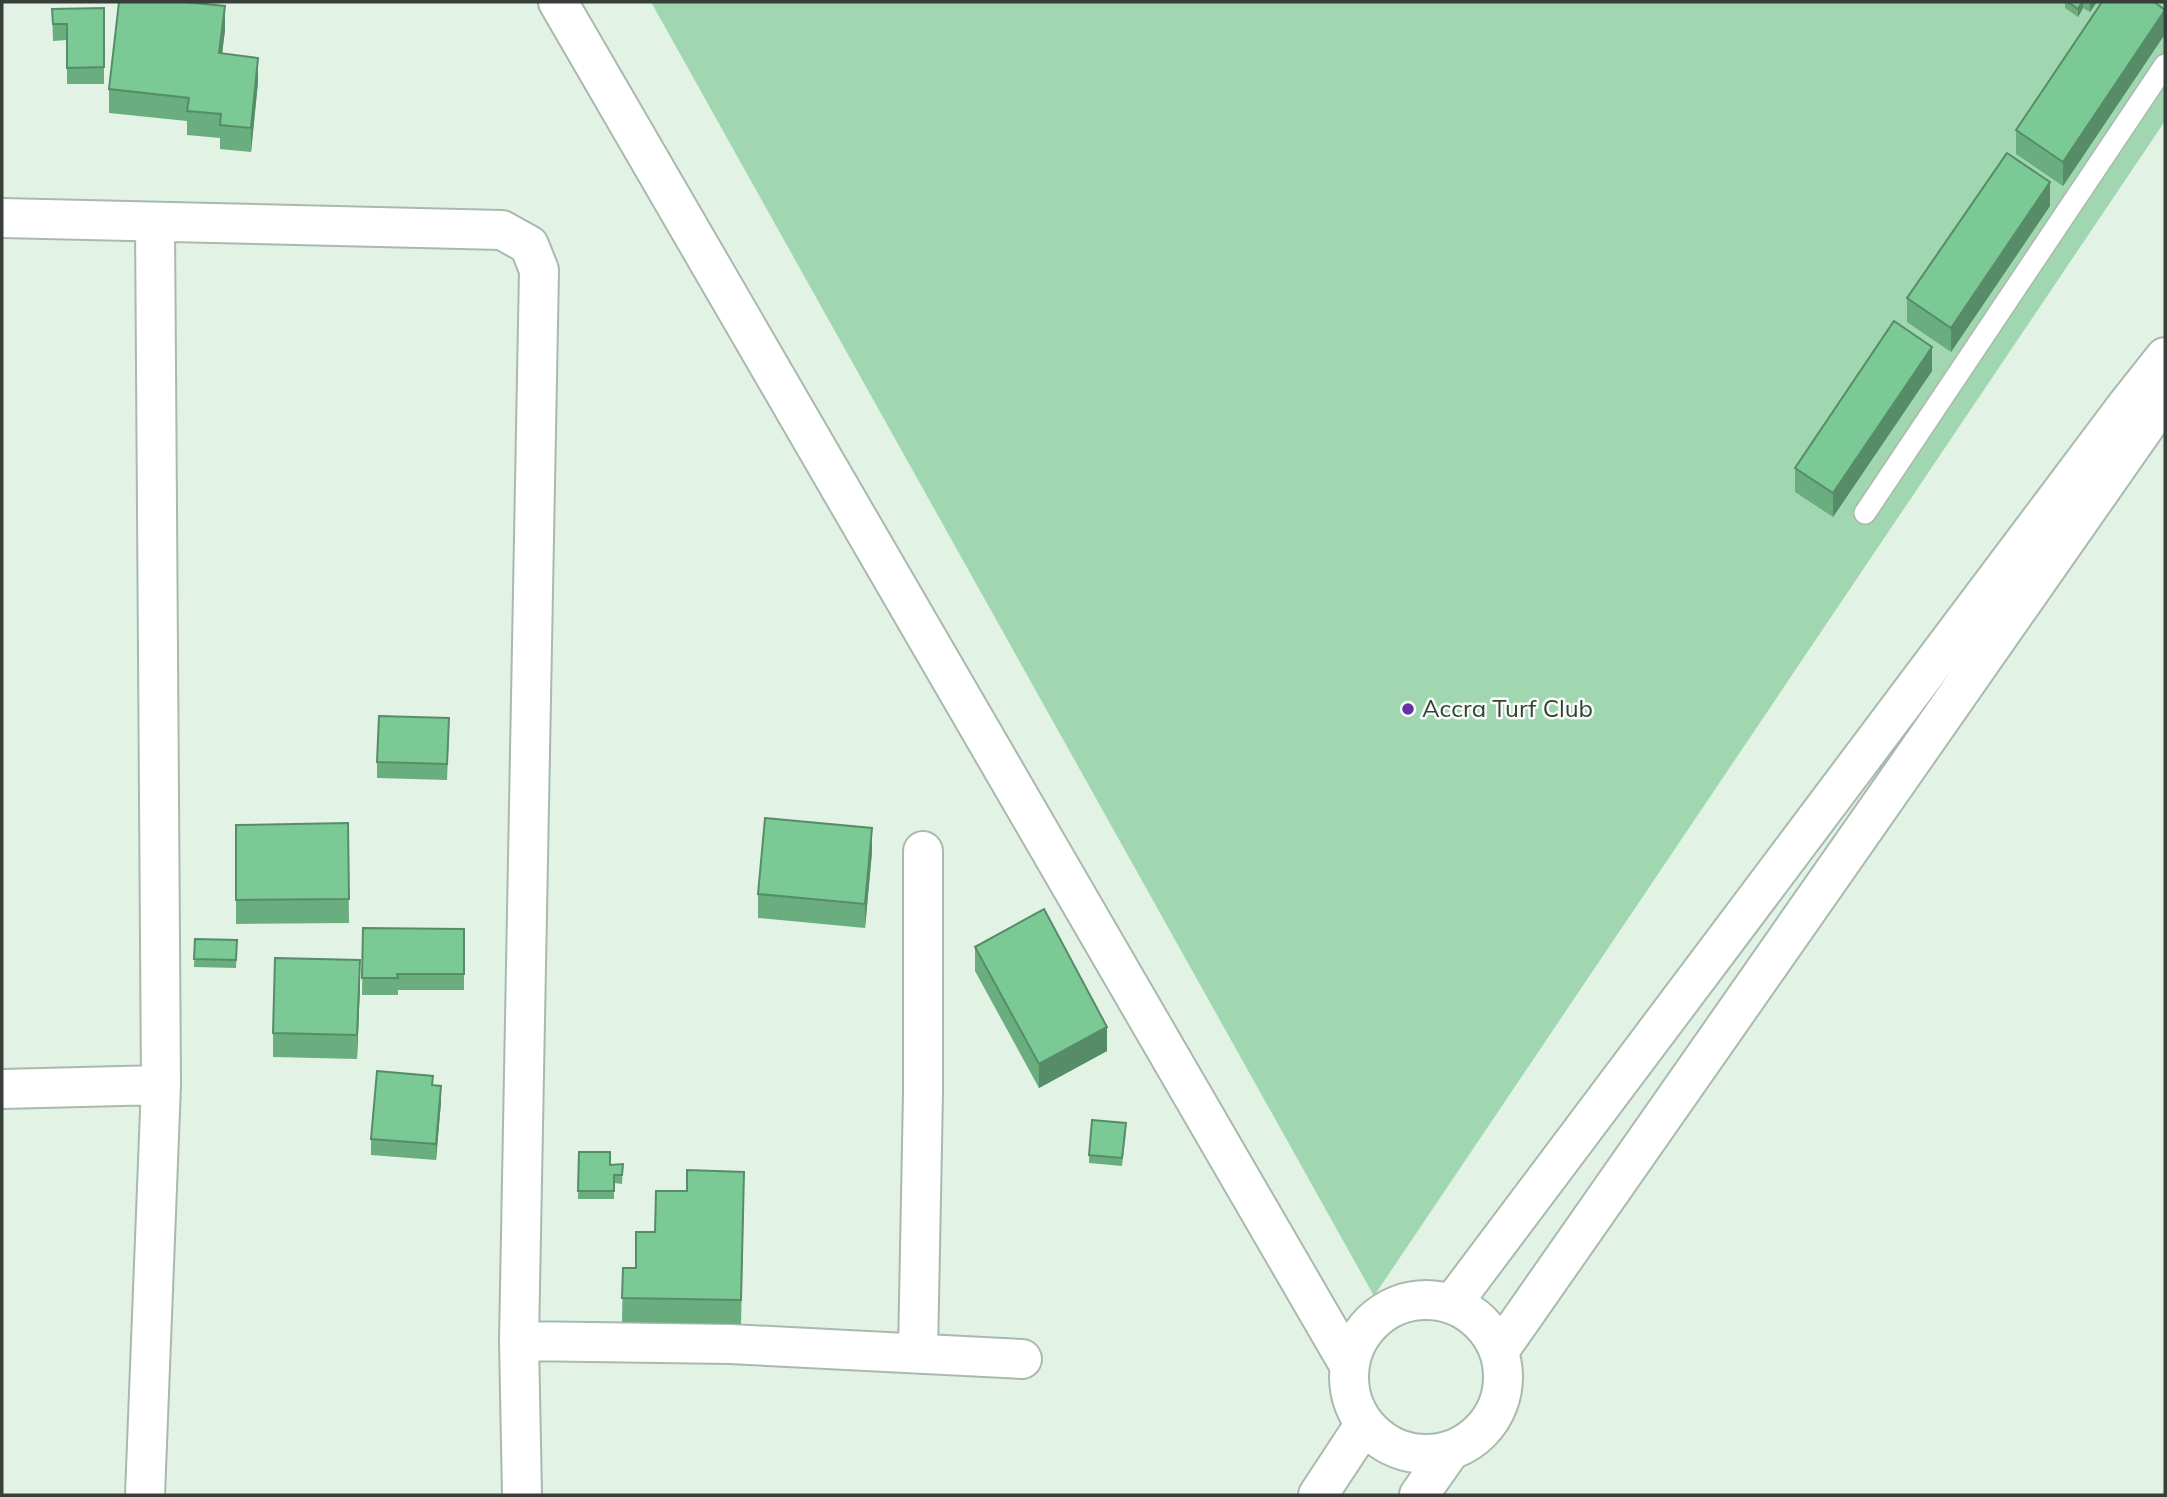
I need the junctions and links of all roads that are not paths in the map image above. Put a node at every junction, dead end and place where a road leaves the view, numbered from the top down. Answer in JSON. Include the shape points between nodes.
{"nodes":[{"id":1,"x":558,"y":2,"type":"edge"},
{"id":2,"x":2165,"y":65,"type":"edge"},
{"id":3,"x":2,"y":218,"type":"edge"},
{"id":4,"x":155,"y":223,"type":"junction"},
{"id":5,"x":2165,"y":357,"type":"edge"},
{"id":6,"x":2165,"y":398,"type":"edge"},
{"id":7,"x":1865,"y":513,"type":"dead end"},
{"id":8,"x":923,"y":851,"type":"dead end"},
{"id":9,"x":161,"y":1086,"type":"junction"},
{"id":10,"x":2,"y":1089,"type":"edge"},
{"id":11,"x":1452,"y":1304,"type":"junction"},
{"id":12,"x":519,"y":1341,"type":"junction"},
{"id":13,"x":1499,"y":1351,"type":"junction"},
{"id":14,"x":918,"y":1353,"type":"junction"},
{"id":15,"x":1022,"y":1359,"type":"dead end"},
{"id":16,"x":1349,"y":1365,"type":"junction"},
{"id":17,"x":1364,"y":1425,"type":"junction"},
{"id":18,"x":1450,"y":1451,"type":"junction"},
{"id":19,"x":145,"y":1495,"type":"edge"},
{"id":20,"x":522,"y":1495,"type":"edge"},
{"id":21,"x":1318,"y":1495,"type":"edge"},
{"id":22,"x":1419,"y":1495,"type":"edge"}],
"edges":[{"from":1,"to":16,"type":"street"},
{"from":2,"to":7,"type":"lane"},
{"from":3,"to":4,"type":"street"},
{"from":4,"to":9,"type":"street"},
{"from":4,"to":12,"type":"street","via":[[502,230],[528,245],[540,270]]},
{"from":5,"to":11,"type":"street"},
{"from":6,"to":13,"type":"street"},
{"from":8,"to":14,"type":"street"},
{"from":9,"to":10,"type":"street"},
{"from":9,"to":19,"type":"street"},
{"from":11,"to":13,"type":"street","via":[[1486,1328]]},
{"from":11,"to":16,"type":"street","via":[[1408,1302],[1387,1311],[1369,1325]]},
{"from":12,"to":14,"type":"street"},
{"from":12,"to":20,"type":"street"},
{"from":13,"to":18,"type":"street","via":[[1503,1375],[1500,1400],[1489,1422],[1472,1440]]},
{"from":14,"to":15,"type":"street"},
{"from":16,"to":17,"type":"street","via":[[1351,1397]]},
{"from":17,"to":18,"type":"street","via":[[1388,1446],[1403,1452],[1434,1455]]},
{"from":17,"to":21,"type":"street"},
{"from":18,"to":22,"type":"street"}]}
